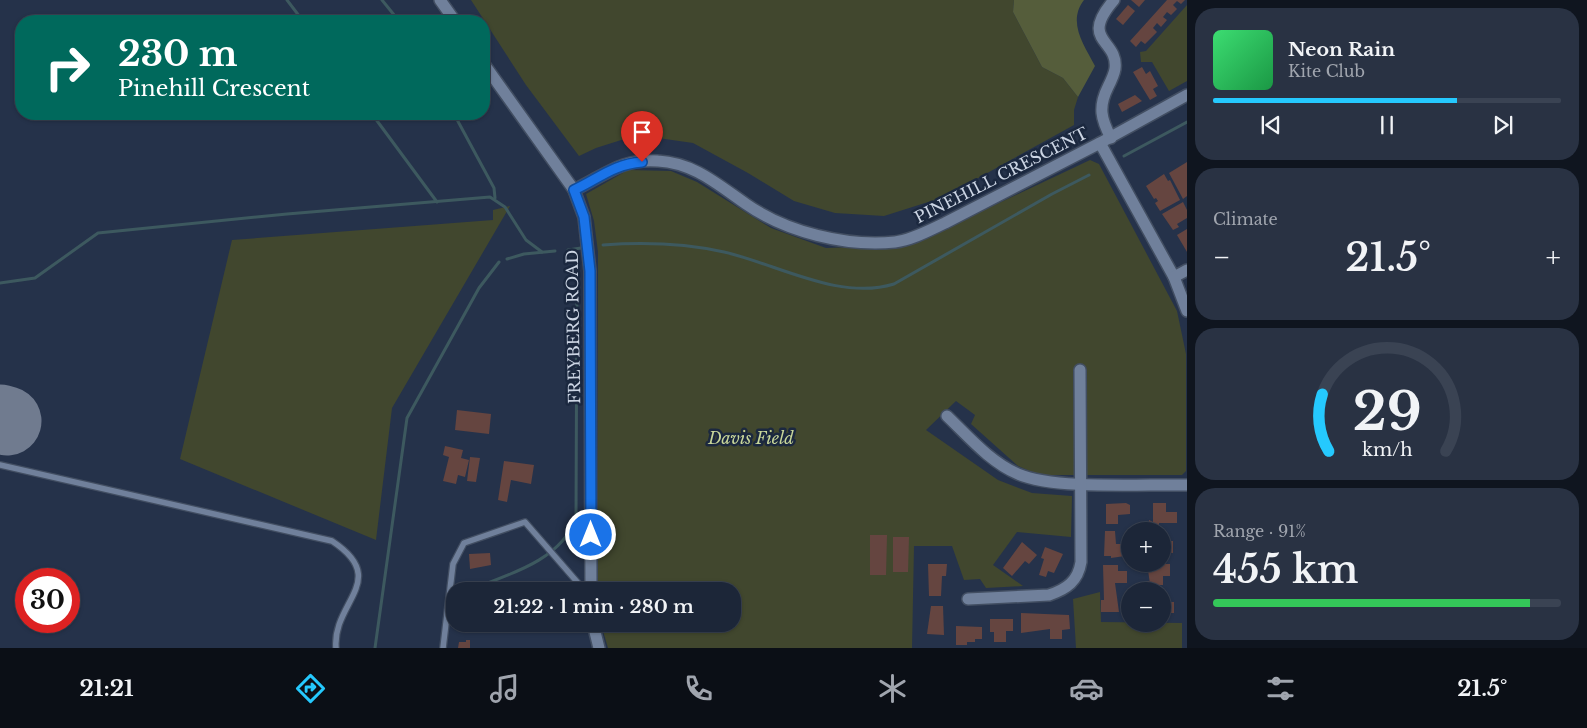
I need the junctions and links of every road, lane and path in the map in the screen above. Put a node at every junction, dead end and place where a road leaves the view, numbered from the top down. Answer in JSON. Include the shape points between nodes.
{"nodes":[{"id":1,"x":440,"y":0,"type":"edge"},
{"id":2,"x":1114,"y":0,"type":"edge"},
{"id":3,"x":451,"y":15,"type":"edge"},
{"id":4,"x":490,"y":72,"type":"edge"},
{"id":5,"x":1187,"y":95,"type":"edge"},
{"id":6,"x":1106,"y":141,"type":"junction"},
{"id":7,"x":574,"y":190,"type":"junction"},
{"id":8,"x":1187,"y":270,"type":"edge"},
{"id":9,"x":1174,"y":277,"type":"junction"},
{"id":10,"x":1187,"y":311,"type":"edge"},
{"id":11,"x":1080,"y":370,"type":"dead end"},
{"id":12,"x":948,"y":416,"type":"dead end"},
{"id":13,"x":0,"y":465,"type":"edge"},
{"id":14,"x":1081,"y":483,"type":"junction"},
{"id":15,"x":1187,"y":485,"type":"edge"},
{"id":16,"x":451,"y":582,"type":"edge"},
{"id":17,"x":577,"y":582,"type":"edge"},
{"id":18,"x":591,"y":582,"type":"edge"},
{"id":19,"x":968,"y":598,"type":"dead end"},
{"id":20,"x":446,"y":623,"type":"edge"},
{"id":21,"x":595,"y":632,"type":"edge"},
{"id":22,"x":336,"y":648,"type":"edge"},
{"id":23,"x":443,"y":648,"type":"edge"},
{"id":24,"x":599,"y":648,"type":"edge"}],
"edges":[{"from":1,"to":3,"type":"street"},
{"from":2,"to":6,"type":"street","via":[[1099,24],[1115,63],[1100,109]]},
{"from":4,"to":7,"type":"street","name":"FREYBERG ROAD"},
{"from":5,"to":6,"type":"street","name":"PINEHILL CRESCENT"},
{"from":6,"to":7,"type":"street","name":"PINEHILL CRESCENT","via":[[925,233],[896,242],[837,239],[786,224],[747,205],[713,179],[687,166],[658,160],[626,163]]},
{"from":6,"to":9,"type":"street"},
{"from":7,"to":18,"type":"street","name":"FREYBERG ROAD","via":[[584,217],[590,271]]},
{"from":8,"to":9,"type":"street"},
{"from":9,"to":10,"type":"street"},
{"from":11,"to":14,"type":"street"},
{"from":12,"to":14,"type":"street","via":[[988,455],[1018,474],[1042,481]]},
{"from":13,"to":22,"type":"lane","via":[[332,541],[345,549],[357,564],[359,578],[357,592],[338,623]]},
{"from":14,"to":15,"type":"street"},
{"from":14,"to":19,"type":"street","via":[[1081,562],[1072,583],[1049,595]]},
{"from":16,"to":17,"type":"lane","via":[[453,564],[464,543],[525,522]]},
{"from":20,"to":23,"type":"lane"},
{"from":21,"to":24,"type":"street"}]}
